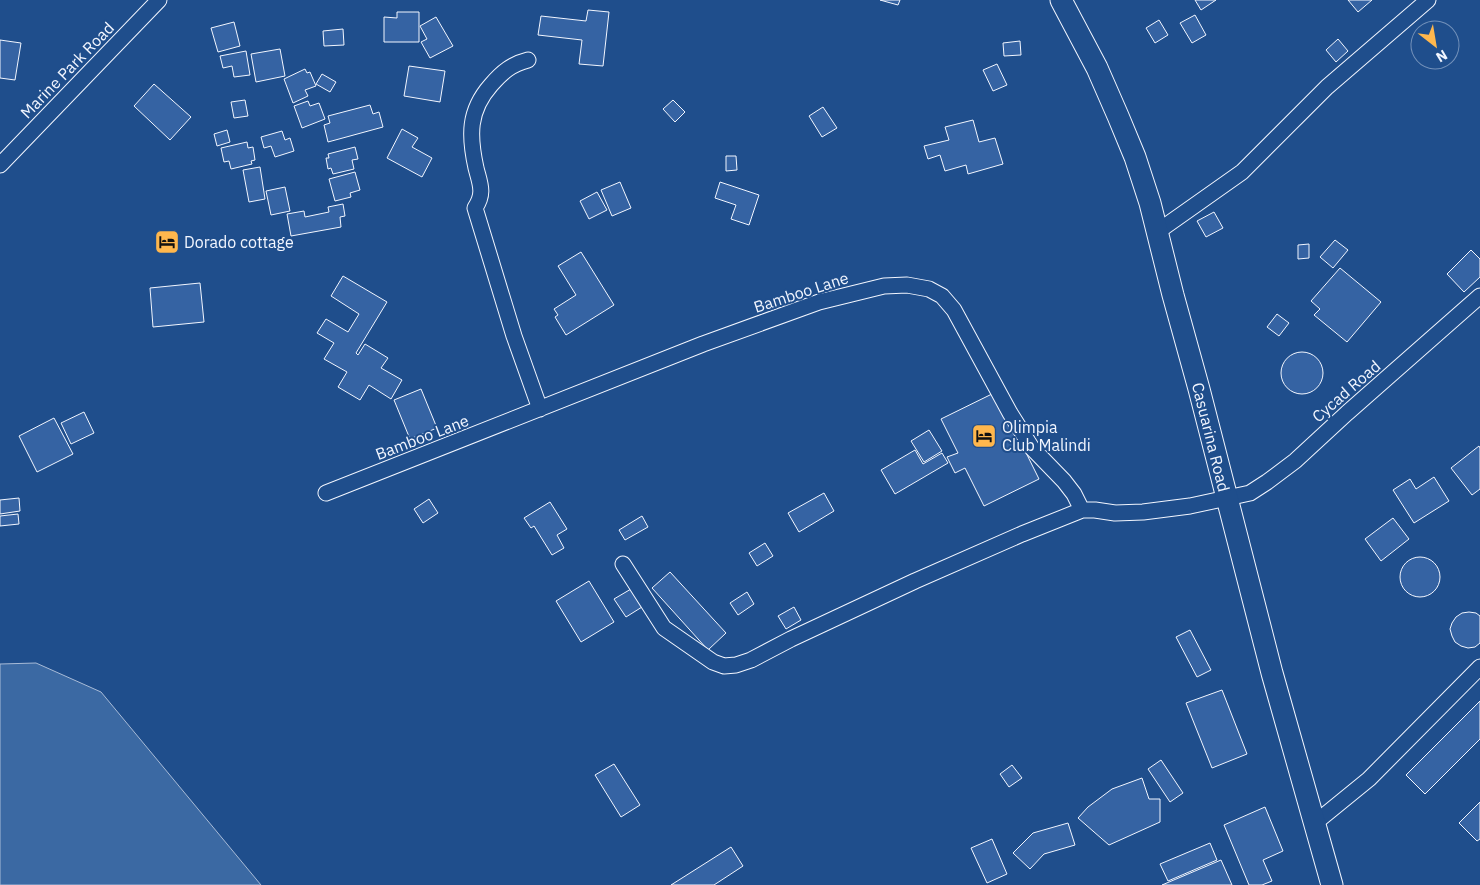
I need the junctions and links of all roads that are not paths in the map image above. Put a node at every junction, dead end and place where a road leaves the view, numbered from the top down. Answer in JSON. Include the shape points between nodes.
{"nodes":[{"id":1,"x":160,"y":0,"type":"edge"},
{"id":2,"x":1061,"y":0,"type":"edge"},
{"id":3,"x":1428,"y":0,"type":"edge"},
{"id":4,"x":528,"y":60,"type":"dead end"},
{"id":5,"x":0,"y":165,"type":"edge"},
{"id":6,"x":1156,"y":232,"type":"junction"},
{"id":7,"x":1480,"y":296,"type":"edge"},
{"id":8,"x":540,"y":409,"type":"junction"},
{"id":9,"x":326,"y":493,"type":"dead end"},
{"id":10,"x":1227,"y":498,"type":"junction"},
{"id":11,"x":1082,"y":510,"type":"junction"},
{"id":12,"x":623,"y":564,"type":"dead end"},
{"id":13,"x":1480,"y":667,"type":"edge"},
{"id":14,"x":1315,"y":823,"type":"junction"},
{"id":15,"x":1332,"y":885,"type":"edge"}],
"edges":[{"from":1,"to":5,"type":"street","name":"Marine Park Road"},
{"from":2,"to":6,"type":"street","name":"Casuarina Road","via":[[1097,68],[1135,157]]},
{"from":3,"to":6,"type":"street","via":[[1327,87],[1242,172]]},
{"from":4,"to":8,"type":"street","via":[[503,72],[485,92],[476,105],[472,132],[482,190],[475,208]]},
{"from":6,"to":10,"type":"street","name":"Casuarina Road"},
{"from":7,"to":10,"type":"street","name":"Cycad Road","via":[[1295,461],[1250,493]]},
{"from":8,"to":9,"type":"street","name":"Bamboo Lane"},
{"from":8,"to":11,"type":"street","name":"Bamboo Lane","via":[[818,302],[884,286],[907,285],[929,289],[942,296],[954,310],[1032,448],[1064,481]]},
{"from":10,"to":11,"type":"street","via":[[1143,512]]},
{"from":10,"to":14,"type":"street","name":"Casuarina Road"},
{"from":11,"to":12,"type":"street","via":[[915,581],[736,665],[724,666],[713,662],[664,628]]},
{"from":13,"to":14,"type":"street","via":[[1369,779]]},
{"from":14,"to":15,"type":"street","name":"Casuarina Road"}]}
